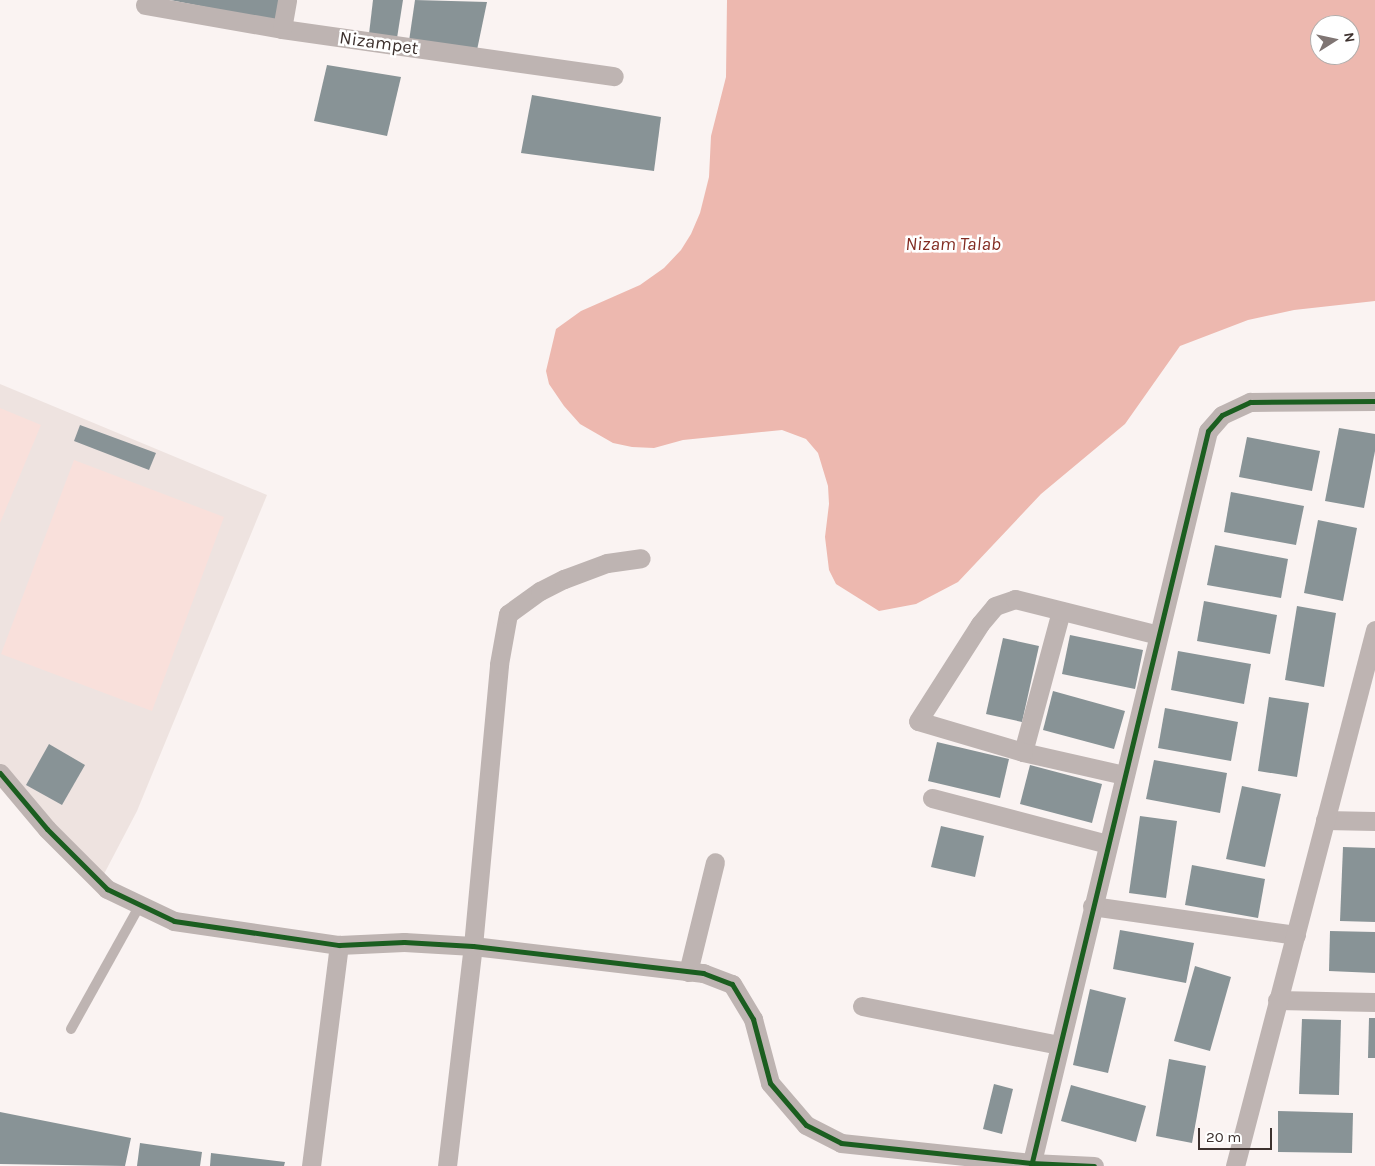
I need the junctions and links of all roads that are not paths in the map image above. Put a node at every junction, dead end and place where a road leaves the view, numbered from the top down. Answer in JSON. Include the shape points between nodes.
{"nodes":[{"id":1,"x":287,"y":0,"type":"edge"},
{"id":2,"x":145,"y":5,"type":"dead end"},
{"id":3,"x":282,"y":29,"type":"junction"},
{"id":4,"x":614,"y":76,"type":"dead end"},
{"id":5,"x":1375,"y":401,"type":"edge"},
{"id":6,"x":641,"y":558,"type":"dead end"},
{"id":7,"x":1061,"y":611,"type":"junction"},
{"id":8,"x":1375,"y":630,"type":"edge"},
{"id":9,"x":1158,"y":635,"type":"junction"},
{"id":10,"x":1023,"y":752,"type":"junction"},
{"id":11,"x":0,"y":773,"type":"edge"},
{"id":12,"x":1124,"y":775,"type":"junction"},
{"id":13,"x":932,"y":798,"type":"dead end"},
{"id":14,"x":1324,"y":820,"type":"junction"},
{"id":15,"x":1375,"y":821,"type":"edge"},
{"id":16,"x":1107,"y":844,"type":"junction"},
{"id":17,"x":715,"y":862,"type":"dead end"},
{"id":18,"x":140,"y":905,"type":"junction"},
{"id":19,"x":1092,"y":906,"type":"junction"},
{"id":20,"x":1296,"y":935,"type":"junction"},
{"id":21,"x":339,"y":945,"type":"junction"},
{"id":22,"x":473,"y":946,"type":"junction"},
{"id":23,"x":688,"y":972,"type":"junction"},
{"id":24,"x":1277,"y":1000,"type":"junction"},
{"id":25,"x":1375,"y":1002,"type":"edge"},
{"id":26,"x":862,"y":1006,"type":"dead end"},
{"id":27,"x":71,"y":1029,"type":"dead end"},
{"id":28,"x":1059,"y":1046,"type":"junction"},
{"id":29,"x":1031,"y":1165,"type":"edge"},
{"id":30,"x":311,"y":1166,"type":"edge"},
{"id":31,"x":447,"y":1166,"type":"edge"},
{"id":32,"x":1094,"y":1166,"type":"edge"},
{"id":33,"x":1235,"y":1166,"type":"edge"}],
"edges":[{"from":1,"to":3,"type":"street"},
{"from":2,"to":3,"type":"street","name":"Nizampet"},
{"from":3,"to":4,"type":"street","name":"Nizampet"},
{"from":5,"to":9,"type":"street","via":[[1250,402],[1222,414],[1208,431]]},
{"from":6,"to":22,"type":"street","via":[[607,563],[564,579],[540,591],[508,614],[499,664]]},
{"from":7,"to":9,"type":"street"},
{"from":7,"to":10,"type":"street"},
{"from":7,"to":10,"type":"street","via":[[1015,599],[995,606],[918,721]]},
{"from":8,"to":14,"type":"street"},
{"from":9,"to":12,"type":"street"},
{"from":10,"to":12,"type":"street"},
{"from":11,"to":18,"type":"street","via":[[47,830],[107,889]]},
{"from":12,"to":16,"type":"street"},
{"from":13,"to":16,"type":"street"},
{"from":14,"to":15,"type":"street"},
{"from":14,"to":20,"type":"street"},
{"from":16,"to":19,"type":"street"},
{"from":17,"to":23,"type":"street"},
{"from":18,"to":21,"type":"street","via":[[174,921]]},
{"from":18,"to":27,"type":"lane"},
{"from":19,"to":20,"type":"street"},
{"from":19,"to":28,"type":"street"},
{"from":20,"to":24,"type":"street"},
{"from":21,"to":22,"type":"street","via":[[404,942]]},
{"from":21,"to":30,"type":"street"},
{"from":22,"to":23,"type":"street"},
{"from":22,"to":31,"type":"street"},
{"from":23,"to":29,"type":"street","via":[[703,973],[732,984],[754,1019],[770,1083],[806,1125],[842,1142]]},
{"from":24,"to":25,"type":"street"},
{"from":24,"to":33,"type":"street"},
{"from":26,"to":28,"type":"street"},
{"from":28,"to":29,"type":"street"},
{"from":29,"to":32,"type":"street"}]}
